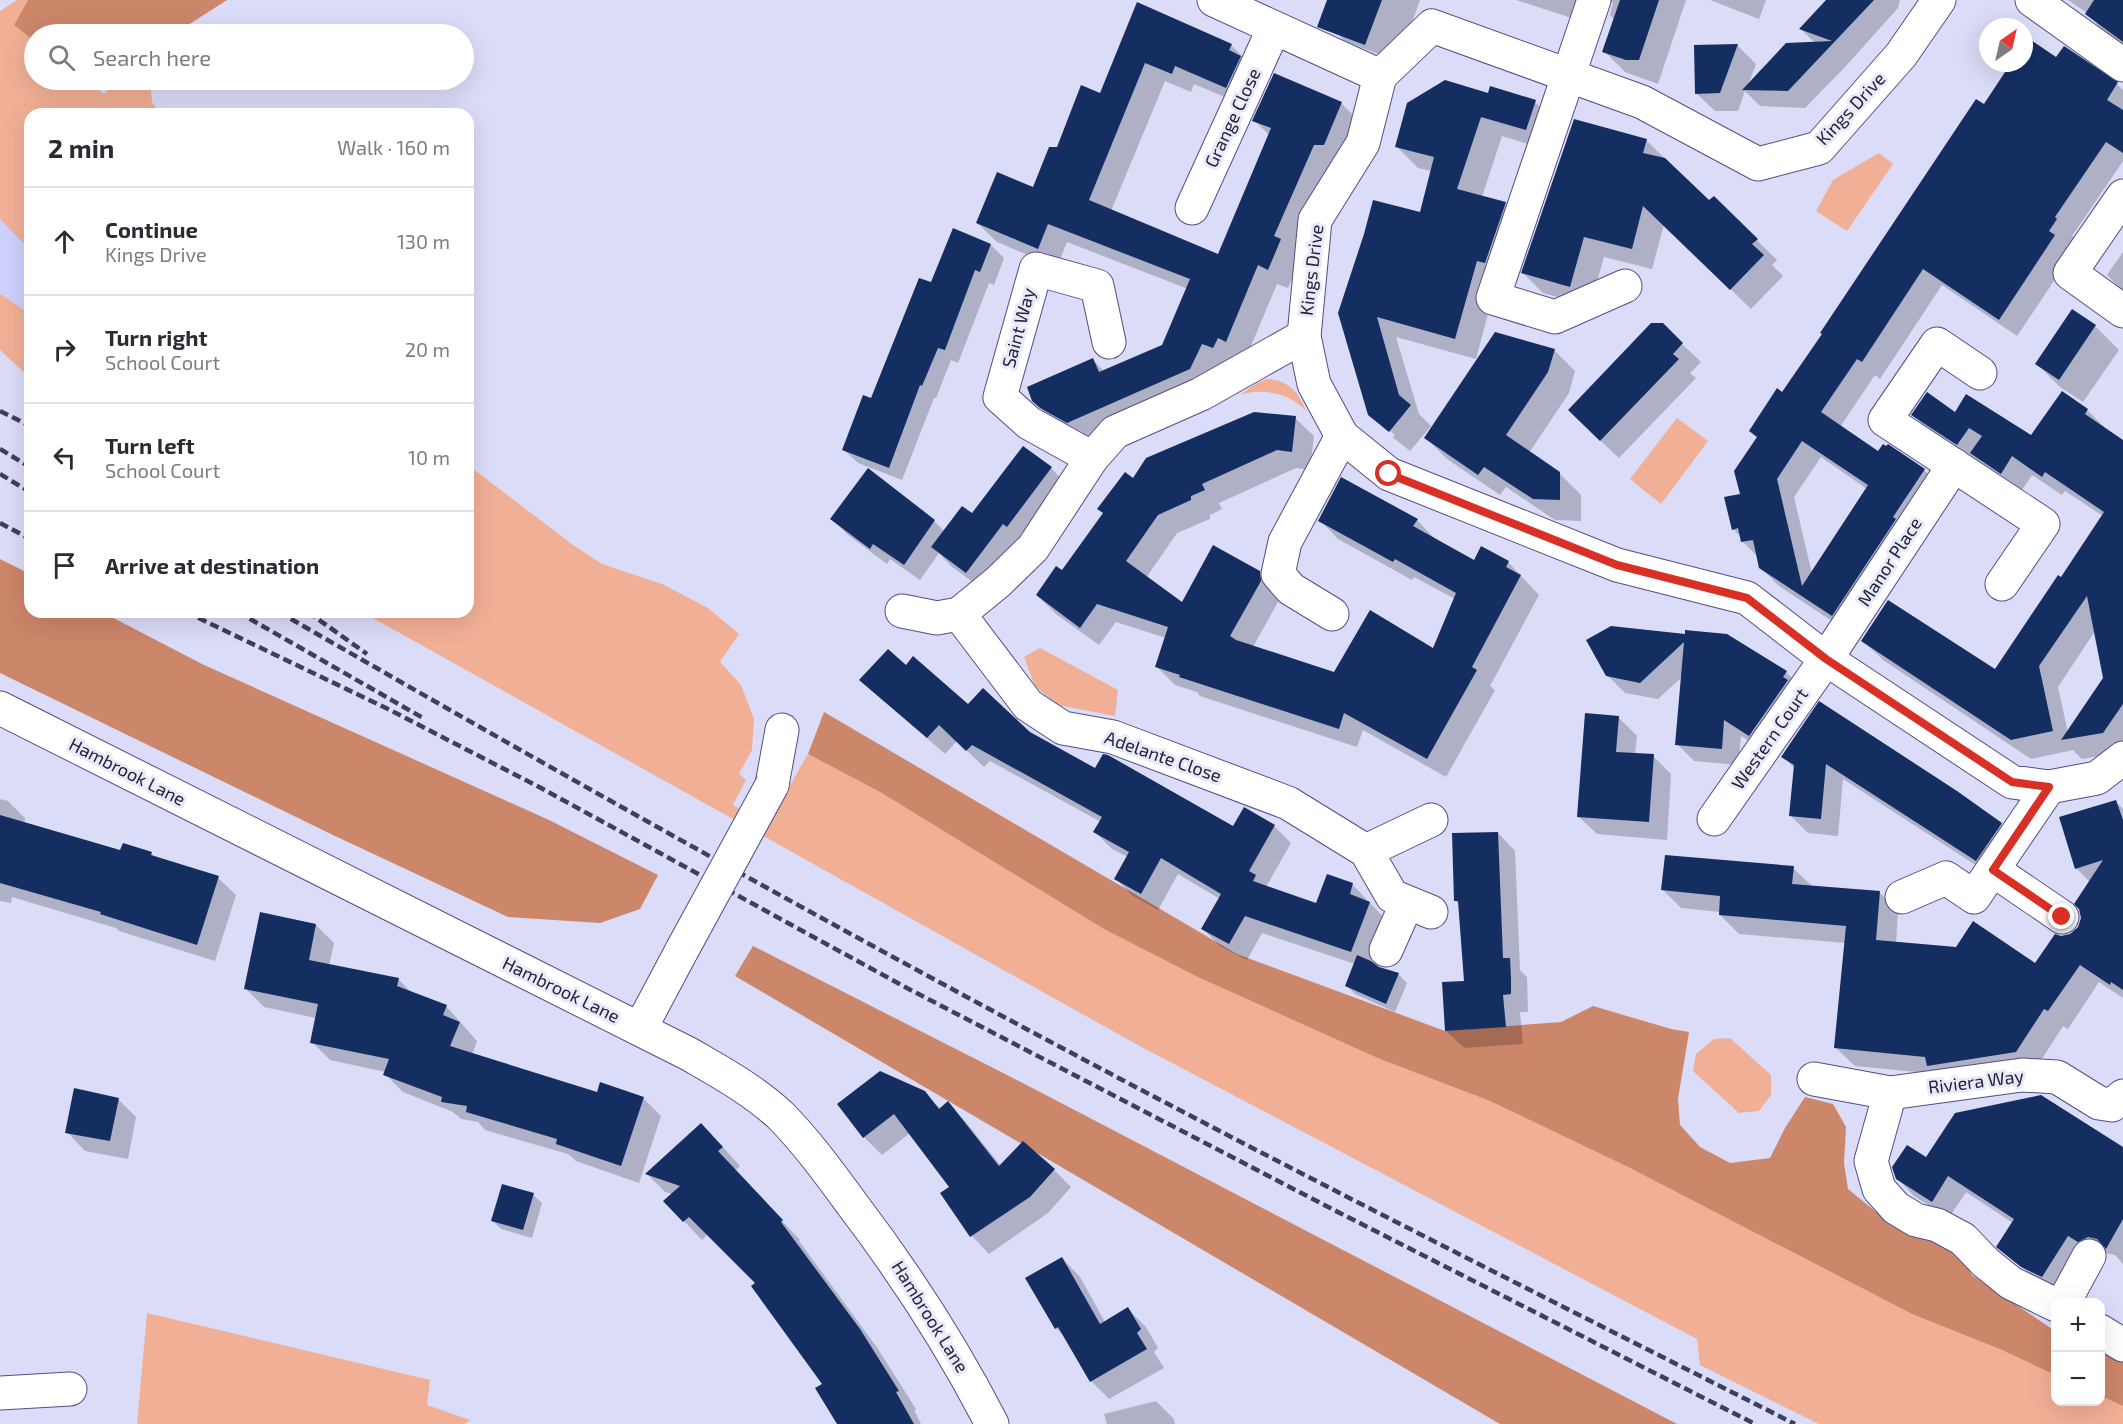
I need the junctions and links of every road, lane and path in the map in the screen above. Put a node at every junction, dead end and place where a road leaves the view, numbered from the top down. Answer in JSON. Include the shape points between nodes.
{"nodes":[{"id":1,"x":1214,"y":0,"type":"edge"},
{"id":2,"x":1594,"y":0,"type":"edge"},
{"id":3,"x":1939,"y":0,"type":"edge"},
{"id":4,"x":2032,"y":0,"type":"edge"},
{"id":5,"x":1436,"y":13,"type":"edge"},
{"id":6,"x":1260,"y":15,"type":"edge"},
{"id":7,"x":2123,"y":65,"type":"edge"},
{"id":8,"x":1380,"y":76,"type":"junction"},
{"id":9,"x":1569,"y":76,"type":"junction"},
{"id":10,"x":2123,"y":196,"type":"edge"},
{"id":11,"x":1191,"y":208,"type":"dead end"},
{"id":12,"x":1625,"y":286,"type":"dead end"},
{"id":13,"x":2123,"y":310,"type":"edge"},
{"id":14,"x":1304,"y":336,"type":"junction"},
{"id":15,"x":1109,"y":342,"type":"dead end"},
{"id":16,"x":1980,"y":373,"type":"dead end"},
{"id":17,"x":1342,"y":436,"type":"junction"},
{"id":18,"x":1092,"y":458,"type":"junction"},
{"id":19,"x":1954,"y":465,"type":"junction"},
{"id":20,"x":2002,"y":584,"type":"dead end"},
{"id":21,"x":902,"y":611,"type":"dead end"},
{"id":22,"x":959,"y":614,"type":"junction"},
{"id":23,"x":1332,"y":614,"type":"dead end"},
{"id":24,"x":1826,"y":659,"type":"junction"},
{"id":25,"x":0,"y":708,"type":"edge"},
{"id":26,"x":782,"y":730,"type":"dead end"},
{"id":27,"x":2123,"y":758,"type":"edge"},
{"id":28,"x":2049,"y":787,"type":"junction"},
{"id":29,"x":1714,"y":819,"type":"dead end"},
{"id":30,"x":1431,"y":820,"type":"dead end"},
{"id":31,"x":1366,"y":851,"type":"junction"},
{"id":32,"x":1993,"y":870,"type":"junction"},
{"id":33,"x":1902,"y":897,"type":"dead end"},
{"id":34,"x":2062,"y":917,"type":"dead end"},
{"id":35,"x":1386,"y":950,"type":"dead end"},
{"id":36,"x":640,"y":1029,"type":"junction"},
{"id":37,"x":1814,"y":1079,"type":"dead end"},
{"id":38,"x":1890,"y":1093,"type":"junction"},
{"id":39,"x":2123,"y":1096,"type":"edge"},
{"id":40,"x":2089,"y":1256,"type":"dead end"},
{"id":41,"x":2066,"y":1298,"type":"edge"},
{"id":42,"x":2051,"y":1303,"type":"edge"},
{"id":43,"x":2105,"y":1334,"type":"edge"},
{"id":44,"x":2123,"y":1345,"type":"edge"},
{"id":45,"x":70,"y":1389,"type":"dead end"},
{"id":46,"x":0,"y":1393,"type":"edge"},
{"id":47,"x":992,"y":1424,"type":"edge"}],
"edges":[{"from":1,"to":6,"type":"street"},
{"from":2,"to":9,"type":"street"},
{"from":3,"to":9,"type":"street","name":"Kings Drive","via":[[1901,55],[1819,148],[1758,164],[1642,102]]},
{"from":4,"to":7,"type":"street"},
{"from":5,"to":8,"type":"street","name":"Kings Drive"},
{"from":5,"to":9,"type":"street","name":"Kings Drive"},
{"from":6,"to":8,"type":"street"},
{"from":6,"to":11,"type":"street","name":"Grange Close"},
{"from":8,"to":14,"type":"street","name":"Kings Drive","via":[[1363,143],[1315,220]]},
{"from":9,"to":12,"type":"street","via":[[1493,298],[1556,317]]},
{"from":10,"to":13,"type":"street","via":[[2070,273]]},
{"from":14,"to":17,"type":"street","name":"Kings Drive","via":[[1314,384]]},
{"from":14,"to":18,"type":"street","via":[[1201,394],[1115,432]]},
{"from":15,"to":18,"type":"street","name":"Saint Way","via":[[1097,286],[1036,268],[1000,397],[1029,423]]},
{"from":16,"to":19,"type":"street","via":[[1937,344],[1885,420]]},
{"from":17,"to":23,"type":"street","via":[[1285,542],[1278,574],[1291,589]]},
{"from":17,"to":24,"type":"street","name":"Kings Drive","via":[[1389,474],[1617,565],[1747,598]]},
{"from":18,"to":22,"type":"street","via":[[1033,548]]},
{"from":19,"to":20,"type":"street","via":[[2043,524]]},
{"from":19,"to":24,"type":"street","name":"Manor Place"},
{"from":21,"to":22,"type":"street","via":[[937,618]]},
{"from":22,"to":31,"type":"street","name":"Adelante Close","via":[[1028,705],[1063,728],[1113,737],[1288,803]]},
{"from":24,"to":28,"type":"street","name":"Kings Drive","via":[[2012,782]]},
{"from":24,"to":29,"type":"street","name":"Western Court"},
{"from":25,"to":36,"type":"street","name":"Hambrook Lane"},
{"from":26,"to":36,"type":"street","bridge":true,"via":[[772,785]]},
{"from":27,"to":28,"type":"street","name":"Kings Drive","via":[[2097,778]]},
{"from":28,"to":32,"type":"street"},
{"from":30,"to":31,"type":"street"},
{"from":31,"to":35,"type":"street","name":"Adelante Close","via":[[1392,896],[1419,907]]},
{"from":32,"to":33,"type":"street","via":[[1974,897],[1946,878]]},
{"from":32,"to":34,"type":"street"},
{"from":36,"to":47,"type":"street","name":"Hambrook Lane","via":[[735,1081],[779,1115],[888,1251],[963,1367]]},
{"from":37,"to":38,"type":"street","name":"Riviera Way"},
{"from":38,"to":39,"type":"street","name":"Riviera Way","via":[[2022,1075],[2057,1077],[2099,1103],[2112,1104]]},
{"from":38,"to":42,"type":"street","via":[[1871,1161],[1879,1189],[1896,1208],[1963,1239],[2012,1283]]},
{"from":40,"to":41,"type":"street"},
{"from":43,"to":44,"type":"street"},
{"from":45,"to":46,"type":"street"}]}
